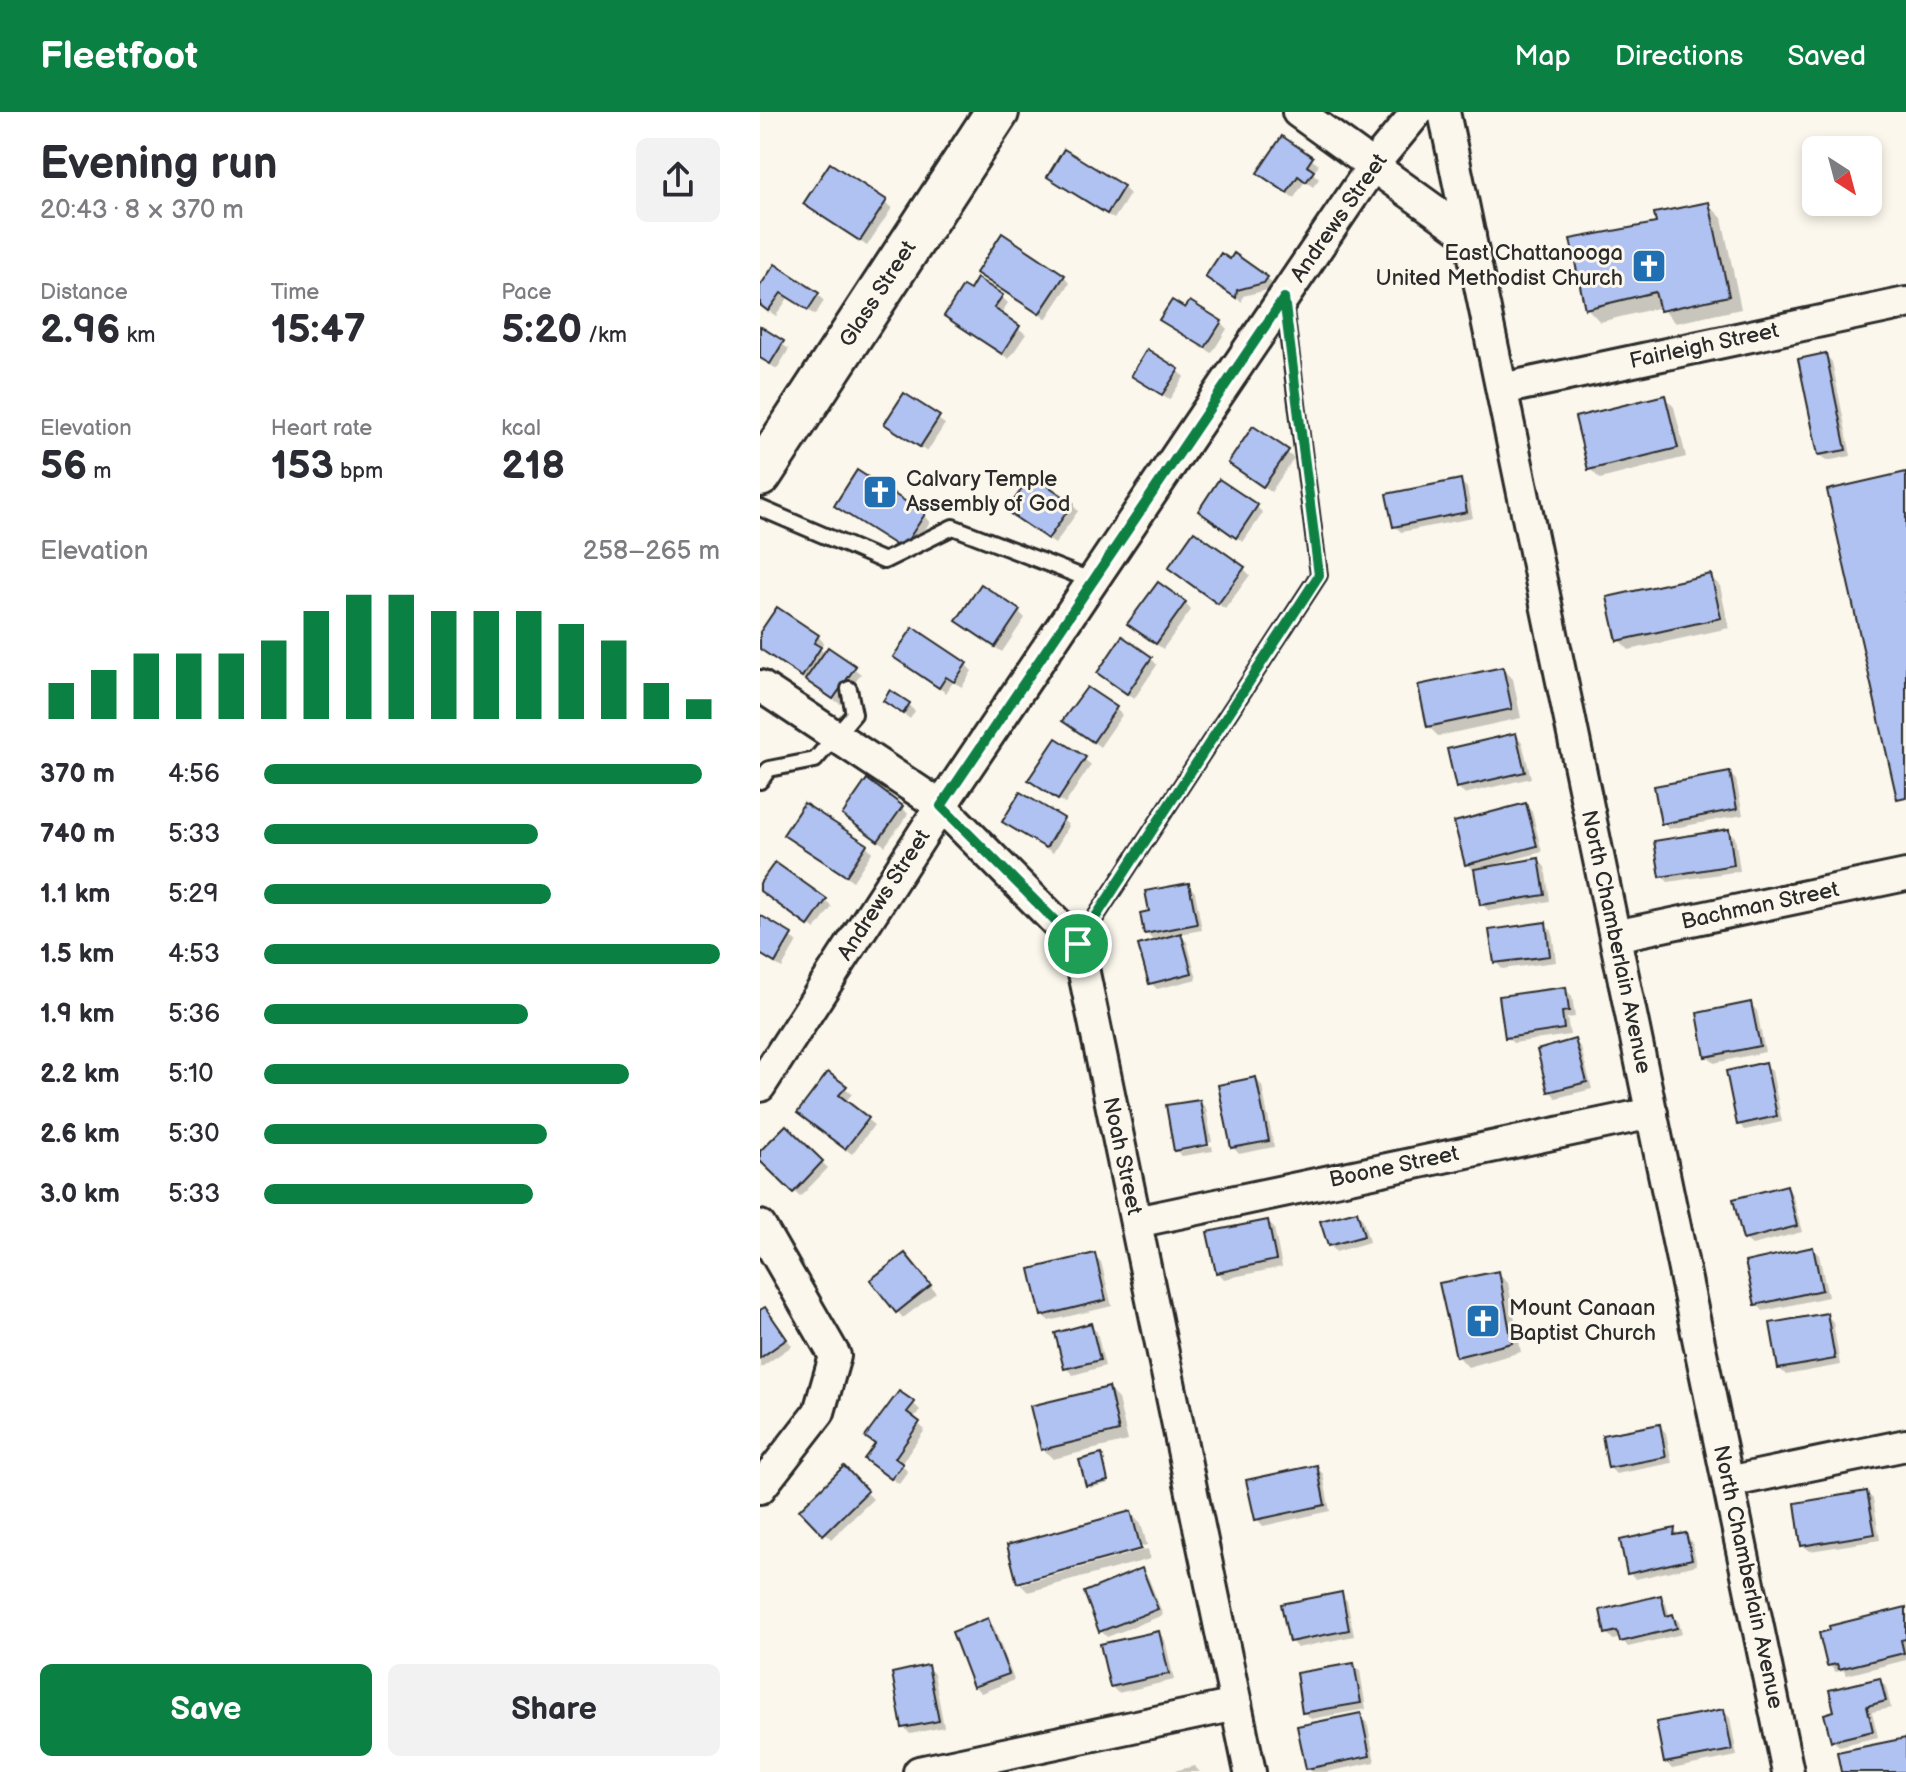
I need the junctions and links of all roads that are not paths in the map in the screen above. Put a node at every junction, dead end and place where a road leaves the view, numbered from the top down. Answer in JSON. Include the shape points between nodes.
{"nodes":[{"id":1,"x":997,"y":112,"type":"edge"},
{"id":2,"x":1298,"y":112,"type":"edge"},
{"id":3,"x":1417,"y":112,"type":"edge"},
{"id":4,"x":1444,"y":112,"type":"edge"},
{"id":5,"x":1374,"y":164,"type":"junction"},
{"id":6,"x":1470,"y":236,"type":"junction"},
{"id":7,"x":1284,"y":298,"type":"junction"},
{"id":8,"x":1906,"y":303,"type":"edge"},
{"id":9,"x":1502,"y":389,"type":"junction"},
{"id":10,"x":760,"y":475,"type":"edge"},
{"id":11,"x":760,"y":508,"type":"edge"},
{"id":12,"x":1093,"y":581,"type":"junction"},
{"id":13,"x":760,"y":686,"type":"edge"},
{"id":14,"x":849,"y":689,"type":"dead end"},
{"id":15,"x":835,"y":736,"type":"junction"},
{"id":16,"x":761,"y":776,"type":"edge"},
{"id":17,"x":941,"y":806,"type":"junction"},
{"id":18,"x":1906,"y":875,"type":"edge"},
{"id":19,"x":1615,"y":936,"type":"junction"},
{"id":20,"x":1078,"y":944,"type":"junction"},
{"id":21,"x":760,"y":1086,"type":"edge"},
{"id":22,"x":1652,"y":1113,"type":"junction"},
{"id":23,"x":1136,"y":1222,"type":"junction"},
{"id":24,"x":760,"y":1226,"type":"edge"},
{"id":25,"x":1906,"y":1445,"type":"edge"},
{"id":26,"x":1728,"y":1482,"type":"junction"},
{"id":27,"x":760,"y":1488,"type":"edge"},
{"id":28,"x":1236,"y":1705,"type":"junction"},
{"id":29,"x":919,"y":1772,"type":"edge"},
{"id":30,"x":1250,"y":1772,"type":"edge"},
{"id":31,"x":1788,"y":1772,"type":"edge"}],
"edges":[{"from":1,"to":10,"type":"main road","name":"Glass Street"},
{"from":2,"to":5,"type":"street"},
{"from":3,"to":5,"type":"street","name":"Andrews Street"},
{"from":4,"to":6,"type":"street","name":"North Chamberlain Avenue"},
{"from":5,"to":6,"type":"street"},
{"from":5,"to":7,"type":"street","name":"Andrews Street"},
{"from":6,"to":9,"type":"street","name":"North Chamberlain Avenue"},
{"from":7,"to":12,"type":"street","name":"Andrews Street"},
{"from":7,"to":20,"type":"lane","via":[[1319,575]]},
{"from":8,"to":9,"type":"street","name":"Fairleigh Street"},
{"from":9,"to":19,"type":"street","name":"North Chamberlain Avenue"},
{"from":11,"to":12,"type":"lane","via":[[884,561],[953,527]]},
{"from":12,"to":17,"type":"street","name":"Andrews Street"},
{"from":13,"to":15,"type":"street"},
{"from":14,"to":15,"type":"lane","via":[[854,714]]},
{"from":15,"to":16,"type":"lane","via":[[815,760],[769,769]]},
{"from":15,"to":17,"type":"street"},
{"from":17,"to":20,"type":"street"},
{"from":17,"to":21,"type":"street","name":"Andrews Street"},
{"from":18,"to":19,"type":"street","name":"Bachman Street"},
{"from":19,"to":22,"type":"street","name":"North Chamberlain Avenue"},
{"from":20,"to":23,"type":"street","name":"Noah Street"},
{"from":22,"to":23,"type":"street","name":"Boone Street"},
{"from":22,"to":26,"type":"street","name":"North Chamberlain Avenue"},
{"from":23,"to":28,"type":"street","name":"Noah Street"},
{"from":24,"to":27,"type":"street","via":[[835,1356],[819,1412]]},
{"from":25,"to":26,"type":"street"},
{"from":26,"to":31,"type":"street","name":"North Chamberlain Avenue"},
{"from":28,"to":29,"type":"street"},
{"from":28,"to":30,"type":"street","name":"Noah Street"}]}
